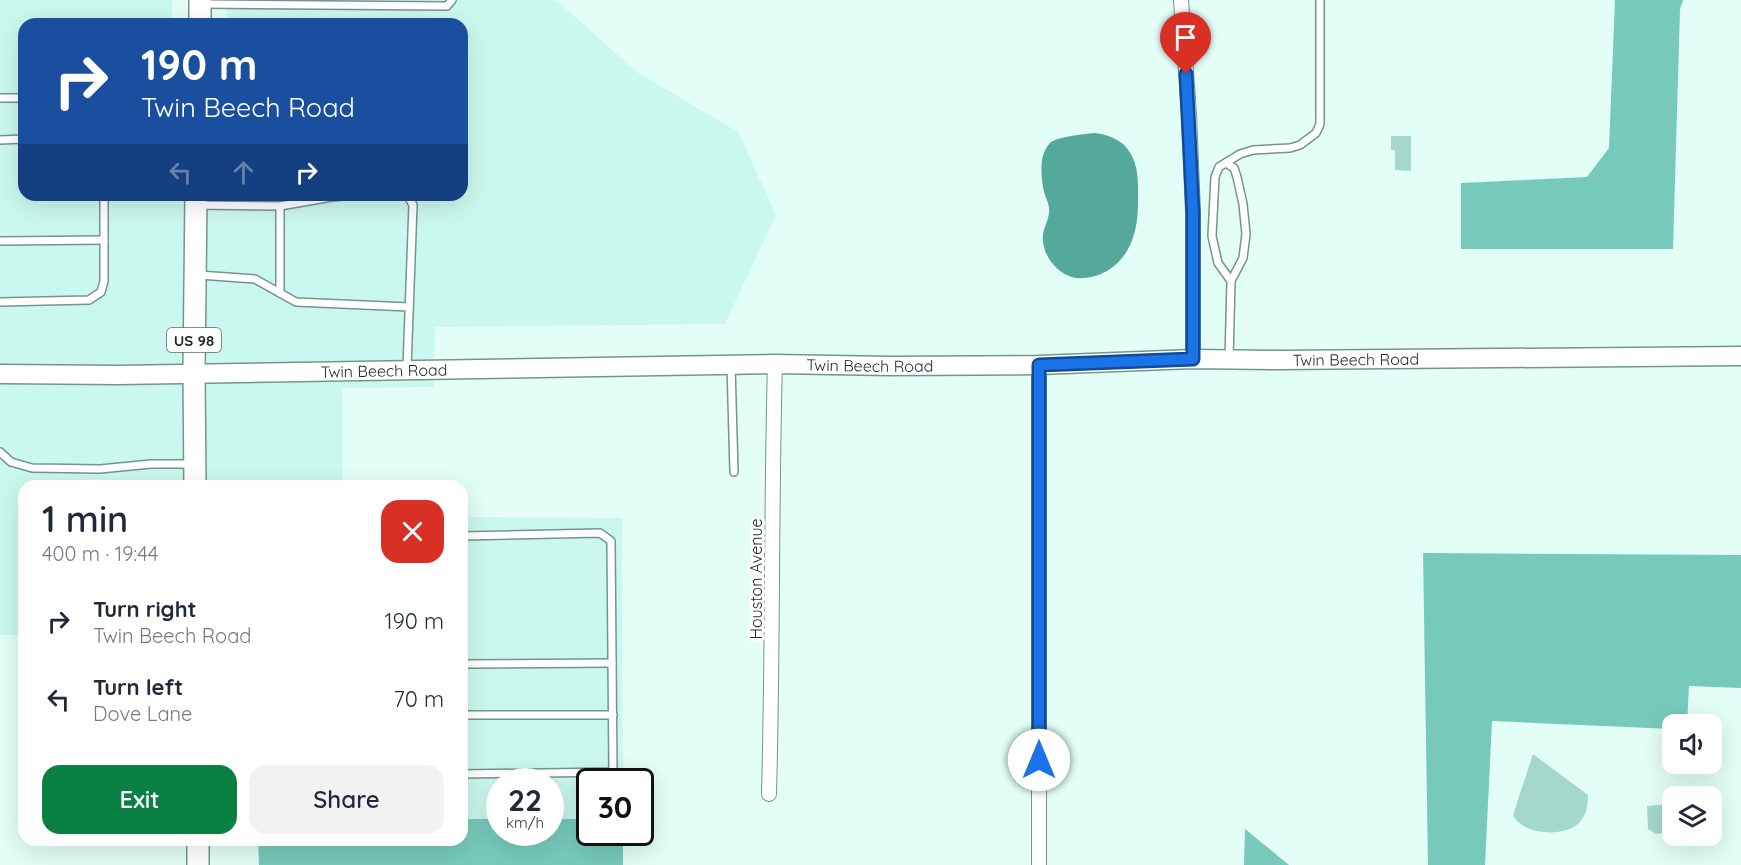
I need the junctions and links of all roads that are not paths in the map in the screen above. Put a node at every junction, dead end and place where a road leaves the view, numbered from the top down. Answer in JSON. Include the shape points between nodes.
{"nodes":[{"id":1,"x":452,"y":0,"type":"edge"},
{"id":2,"x":1181,"y":0,"type":"edge"},
{"id":3,"x":1320,"y":0,"type":"edge"},
{"id":4,"x":200,"y":9,"type":"edge"},
{"id":5,"x":0,"y":98,"type":"edge"},
{"id":6,"x":18,"y":98,"type":"edge"},
{"id":7,"x":18,"y":139,"type":"edge"},
{"id":8,"x":0,"y":140,"type":"edge"},
{"id":9,"x":1226,"y":163,"type":"junction"},
{"id":10,"x":104,"y":201,"type":"edge"},
{"id":11,"x":196,"y":201,"type":"edge"},
{"id":12,"x":210,"y":201,"type":"edge"},
{"id":13,"x":309,"y":201,"type":"edge"},
{"id":14,"x":411,"y":201,"type":"edge"},
{"id":15,"x":280,"y":206,"type":"junction"},
{"id":16,"x":104,"y":240,"type":"junction"},
{"id":17,"x":0,"y":241,"type":"edge"},
{"id":18,"x":195,"y":274,"type":"junction"},
{"id":19,"x":1231,"y":281,"type":"junction"},
{"id":20,"x":280,"y":293,"type":"junction"},
{"id":21,"x":0,"y":302,"type":"edge"},
{"id":22,"x":409,"y":307,"type":"junction"},
{"id":23,"x":1741,"y":356,"type":"edge"},
{"id":24,"x":1193,"y":359,"type":"junction"},
{"id":25,"x":1229,"y":359,"type":"junction"},
{"id":26,"x":775,"y":364,"type":"junction"},
{"id":27,"x":731,"y":365,"type":"junction"},
{"id":28,"x":1039,"y":365,"type":"junction"},
{"id":29,"x":406,"y":370,"type":"junction"},
{"id":30,"x":194,"y":373,"type":"junction"},
{"id":31,"x":0,"y":374,"type":"edge"},
{"id":32,"x":0,"y":452,"type":"edge"},
{"id":33,"x":194,"y":464,"type":"junction"},
{"id":34,"x":734,"y":472,"type":"dead end"},
{"id":35,"x":195,"y":480,"type":"edge"},
{"id":36,"x":468,"y":536,"type":"edge"},
{"id":37,"x":612,"y":663,"type":"junction"},
{"id":38,"x":468,"y":664,"type":"edge"},
{"id":39,"x":468,"y":715,"type":"edge"},
{"id":40,"x":613,"y":715,"type":"junction"},
{"id":41,"x":468,"y":774,"type":"edge"},
{"id":42,"x":769,"y":794,"type":"dead end"},
{"id":43,"x":198,"y":846,"type":"edge"},
{"id":44,"x":198,"y":865,"type":"edge"},
{"id":45,"x":1039,"y":865,"type":"edge"}],
"edges":[{"from":1,"to":4,"type":"lane","via":[[447,6]]},
{"from":2,"to":24,"type":"street","via":[[1193,213]]},
{"from":3,"to":9,"type":"lane","via":[[1320,124],[1316,133],[1300,145],[1253,150]]},
{"from":5,"to":6,"type":"lane"},
{"from":7,"to":8,"type":"lane"},
{"from":9,"to":19,"type":"lane","via":[[1234,168],[1237,177],[1246,234],[1243,258]]},
{"from":9,"to":19,"type":"lane","via":[[1219,167],[1215,177],[1212,236],[1218,263]]},
{"from":10,"to":16,"type":"lane"},
{"from":11,"to":18,"type":"main road","number":"US 98"},
{"from":12,"to":15,"type":"lane"},
{"from":13,"to":15,"type":"lane"},
{"from":14,"to":22,"type":"lane"},
{"from":15,"to":20,"type":"lane"},
{"from":16,"to":17,"type":"lane"},
{"from":16,"to":21,"type":"lane","via":[[104,281],[101,292],[89,300]]},
{"from":18,"to":20,"type":"lane","via":[[255,279]]},
{"from":18,"to":30,"type":"main road","number":"US 98"},
{"from":19,"to":25,"type":"lane"},
{"from":20,"to":22,"type":"lane","via":[[296,302]]},
{"from":22,"to":29,"type":"lane"},
{"from":23,"to":25,"type":"street","name":"Twin Beech Road"},
{"from":24,"to":25,"type":"street","name":"Twin Beech Road"},
{"from":24,"to":28,"type":"street","name":"Twin Beech Road"},
{"from":26,"to":27,"type":"street","name":"Twin Beech Road"},
{"from":26,"to":28,"type":"street","name":"Twin Beech Road"},
{"from":26,"to":42,"type":"street","name":"Houston Avenue"},
{"from":27,"to":29,"type":"street","name":"Twin Beech Road"},
{"from":27,"to":34,"type":"lane"},
{"from":28,"to":45,"type":"street"},
{"from":29,"to":30,"type":"street","name":"Twin Beech Road"},
{"from":30,"to":31,"type":"street","name":"Twin Beech Road"},
{"from":30,"to":33,"type":"main road","number":"US 98"},
{"from":32,"to":33,"type":"lane","via":[[11,462],[32,468]]},
{"from":33,"to":35,"type":"main road","number":"US 98"},
{"from":36,"to":37,"type":"lane","via":[[600,533],[610,541]]},
{"from":37,"to":38,"type":"lane"},
{"from":37,"to":40,"type":"lane"},
{"from":39,"to":40,"type":"lane"},
{"from":40,"to":41,"type":"lane","via":[[613,772]]},
{"from":43,"to":44,"type":"main road"}]}
